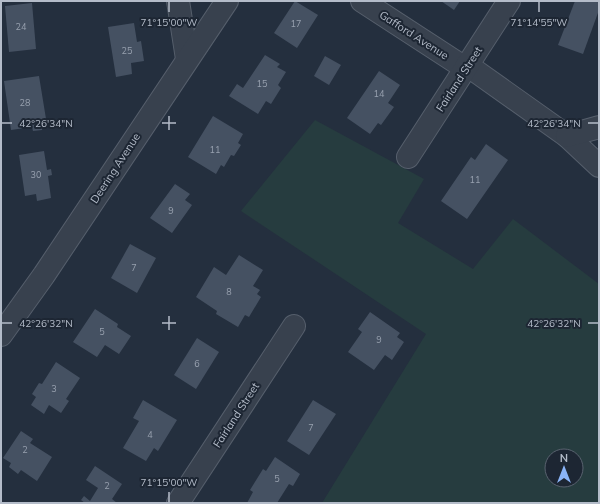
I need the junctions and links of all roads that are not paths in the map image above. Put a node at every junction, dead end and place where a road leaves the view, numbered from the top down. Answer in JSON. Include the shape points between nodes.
{"nodes":[{"id":1,"x":178,"y":1,"type":"edge"},
{"id":2,"x":227,"y":1,"type":"edge"},
{"id":3,"x":362,"y":1,"type":"edge"},
{"id":4,"x":509,"y":1,"type":"edge"},
{"id":5,"x":187,"y":60,"type":"junction"},
{"id":6,"x":466,"y":67,"type":"junction"},
{"id":7,"x":599,"y":127,"type":"edge"},
{"id":8,"x":567,"y":136,"type":"junction"},
{"id":9,"x":408,"y":157,"type":"dead end"},
{"id":10,"x":599,"y":166,"type":"edge"},
{"id":11,"x":294,"y":326,"type":"dead end"},
{"id":12,"x":1,"y":335,"type":"edge"},
{"id":13,"x":178,"y":503,"type":"edge"}],
"edges":[{"from":1,"to":5,"type":"street"},
{"from":2,"to":5,"type":"street","name":"Deering Avenue"},
{"from":3,"to":6,"type":"street","name":"Gafford Avenue"},
{"from":4,"to":6,"type":"street","name":"Fairland Street"},
{"from":5,"to":12,"type":"street","name":"Deering Avenue","via":[[44,275]]},
{"from":6,"to":8,"type":"street","name":"Gafford Avenue"},
{"from":6,"to":9,"type":"street","name":"Fairland Street"},
{"from":7,"to":8,"type":"street"},
{"from":8,"to":10,"type":"street","name":"Gafford Avenue"},
{"from":11,"to":13,"type":"street","name":"Fairland Street"}]}
